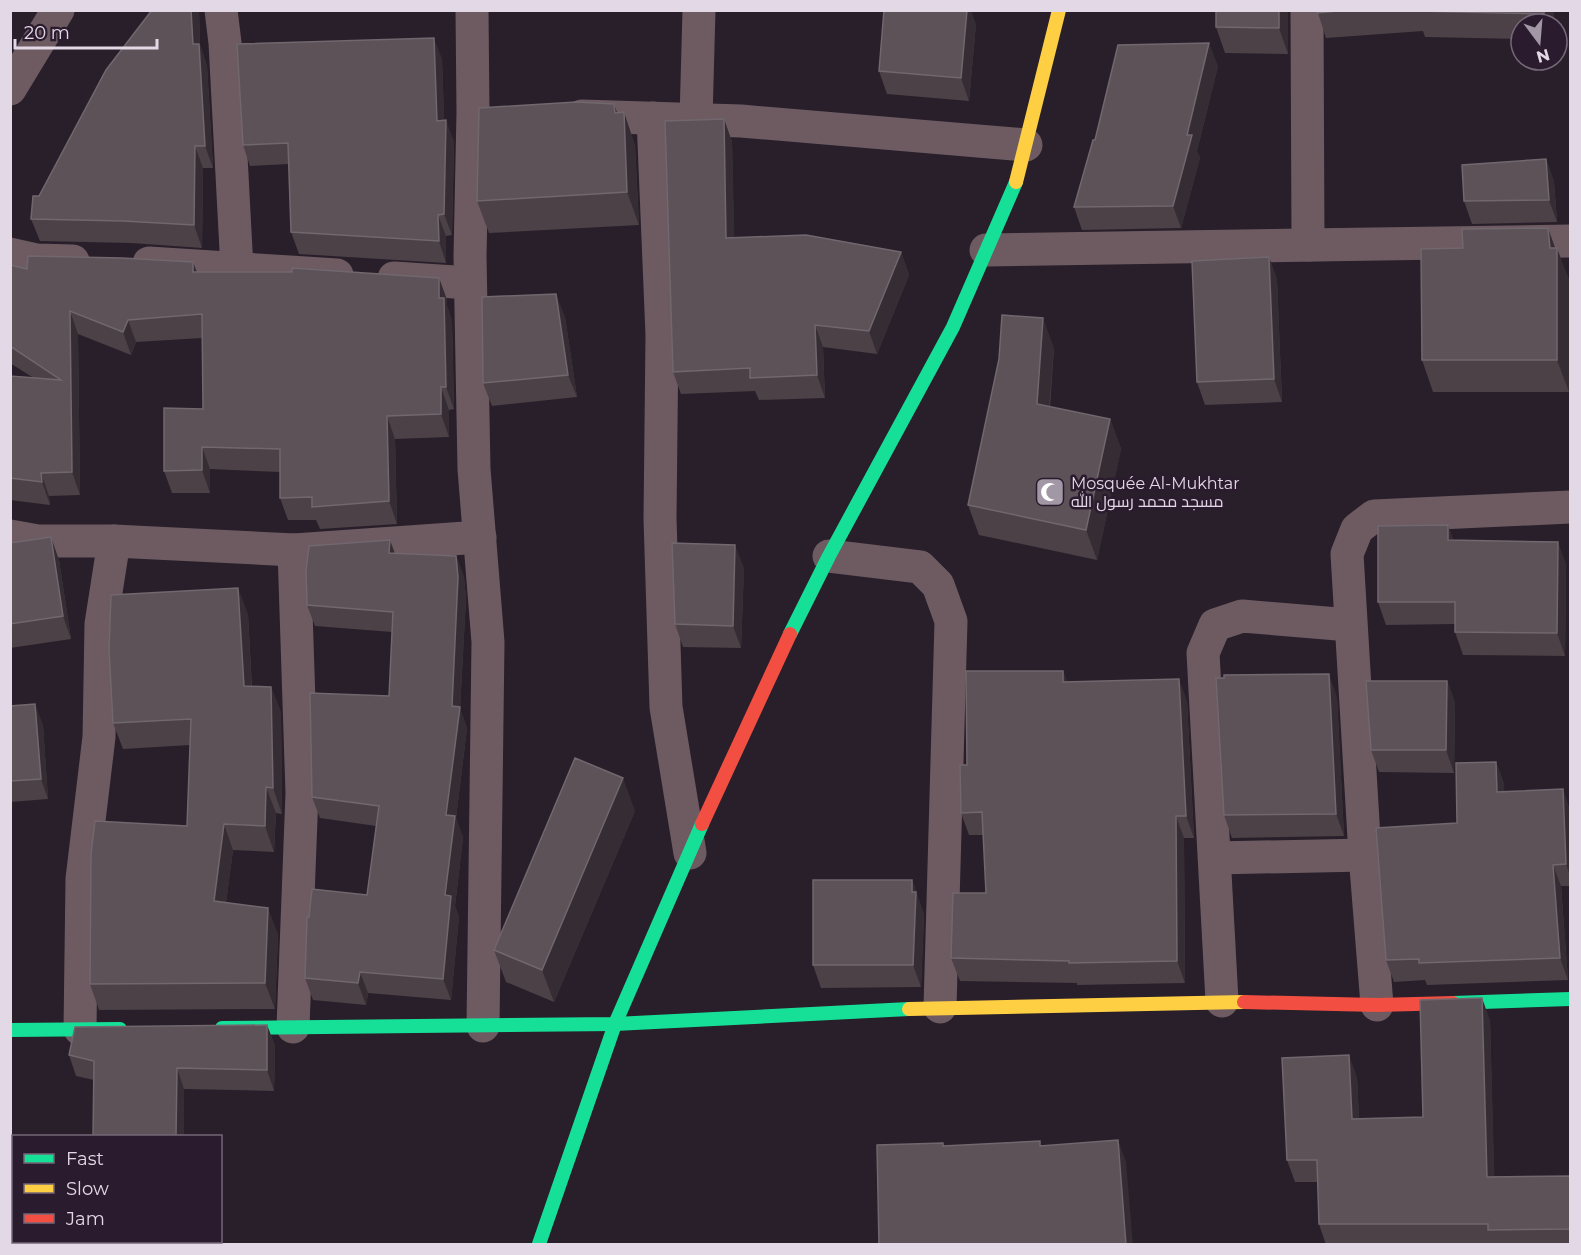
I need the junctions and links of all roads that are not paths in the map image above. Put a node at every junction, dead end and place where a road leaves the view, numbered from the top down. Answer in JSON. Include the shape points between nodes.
{"nodes":[{"id":1,"x":58,"y":10,"type":"edge"},
{"id":2,"x":221,"y":10,"type":"edge"},
{"id":3,"x":471,"y":10,"type":"edge"},
{"id":4,"x":699,"y":10,"type":"edge"},
{"id":5,"x":1059,"y":10,"type":"edge"},
{"id":6,"x":1307,"y":10,"type":"edge"},
{"id":7,"x":10,"y":89,"type":"edge"},
{"id":8,"x":557,"y":115,"type":"edge"},
{"id":9,"x":653,"y":118,"type":"junction"},
{"id":10,"x":696,"y":119,"type":"junction"},
{"id":11,"x":1026,"y":145,"type":"junction"},
{"id":12,"x":1570,"y":241,"type":"edge"},
{"id":13,"x":1308,"y":245,"type":"junction"},
{"id":14,"x":986,"y":250,"type":"junction"},
{"id":15,"x":10,"y":254,"type":"edge"},
{"id":16,"x":237,"y":269,"type":"junction"},
{"id":17,"x":470,"y":283,"type":"junction"},
{"id":18,"x":1570,"y":507,"type":"edge"},
{"id":19,"x":10,"y":536,"type":"edge"},
{"id":20,"x":480,"y":537,"type":"junction"},
{"id":21,"x":114,"y":541,"type":"junction"},
{"id":22,"x":294,"y":550,"type":"junction"},
{"id":23,"x":830,"y":556,"type":"junction"},
{"id":24,"x":1350,"y":625,"type":"junction"},
{"id":25,"x":690,"y":853,"type":"junction"},
{"id":26,"x":1365,"y":855,"type":"junction"},
{"id":27,"x":1215,"y":858,"type":"junction"},
{"id":28,"x":1570,"y":999,"type":"edge"},
{"id":29,"x":1222,"y":1001,"type":"junction"},
{"id":30,"x":1377,"y":1005,"type":"junction"},
{"id":31,"x":940,"y":1007,"type":"junction"},
{"id":32,"x":615,"y":1024,"type":"junction"},
{"id":33,"x":483,"y":1026,"type":"junction"},
{"id":34,"x":293,"y":1027,"type":"junction"},
{"id":35,"x":210,"y":1028,"type":"edge"},
{"id":36,"x":80,"y":1029,"type":"junction"},
{"id":37,"x":139,"y":1029,"type":"edge"},
{"id":38,"x":10,"y":1030,"type":"edge"},
{"id":39,"x":539,"y":1245,"type":"edge"}],
"edges":[{"from":1,"to":7,"type":"street"},
{"from":2,"to":16,"type":"street"},
{"from":3,"to":17,"type":"street","via":[[485,113]]},
{"from":4,"to":10,"type":"street"},
{"from":5,"to":11,"type":"street"},
{"from":6,"to":13,"type":"street"},
{"from":8,"to":9,"type":"street"},
{"from":9,"to":10,"type":"street"},
{"from":9,"to":25,"type":"street","via":[[662,335],[660,519],[666,707]]},
{"from":10,"to":11,"type":"street"},
{"from":11,"to":14,"type":"street","via":[[1014,190]]},
{"from":12,"to":13,"type":"street"},
{"from":13,"to":14,"type":"street"},
{"from":14,"to":23,"type":"street","via":[[953,327]]},
{"from":15,"to":16,"type":"street","via":[[37,260]]},
{"from":16,"to":17,"type":"street"},
{"from":17,"to":20,"type":"street","via":[[474,469]]},
{"from":18,"to":24,"type":"street","via":[[1374,516],[1357,530],[1347,554]]},
{"from":19,"to":21,"type":"street","via":[[38,541]]},
{"from":20,"to":22,"type":"street"},
{"from":20,"to":33,"type":"street","via":[[488,642]]},
{"from":21,"to":22,"type":"street"},
{"from":21,"to":36,"type":"street","via":[[101,624],[99,737],[82,879]]},
{"from":22,"to":34,"type":"street","via":[[302,793]]},
{"from":23,"to":25,"type":"street","via":[[776,662]]},
{"from":23,"to":31,"type":"street","via":[[920,567],[938,585],[951,621]]},
{"from":24,"to":26,"type":"street"},
{"from":24,"to":27,"type":"street","via":[[1242,616],[1215,625],[1203,653]]},
{"from":25,"to":32,"type":"street"},
{"from":26,"to":27,"type":"street"},
{"from":26,"to":30,"type":"street"},
{"from":27,"to":29,"type":"street"},
{"from":28,"to":30,"type":"street"},
{"from":29,"to":30,"type":"street"},
{"from":29,"to":31,"type":"street"},
{"from":31,"to":32,"type":"street"},
{"from":32,"to":33,"type":"street"},
{"from":32,"to":39,"type":"street"},
{"from":33,"to":34,"type":"street"},
{"from":34,"to":35,"type":"street"},
{"from":36,"to":37,"type":"street"},
{"from":36,"to":38,"type":"street"}]}
